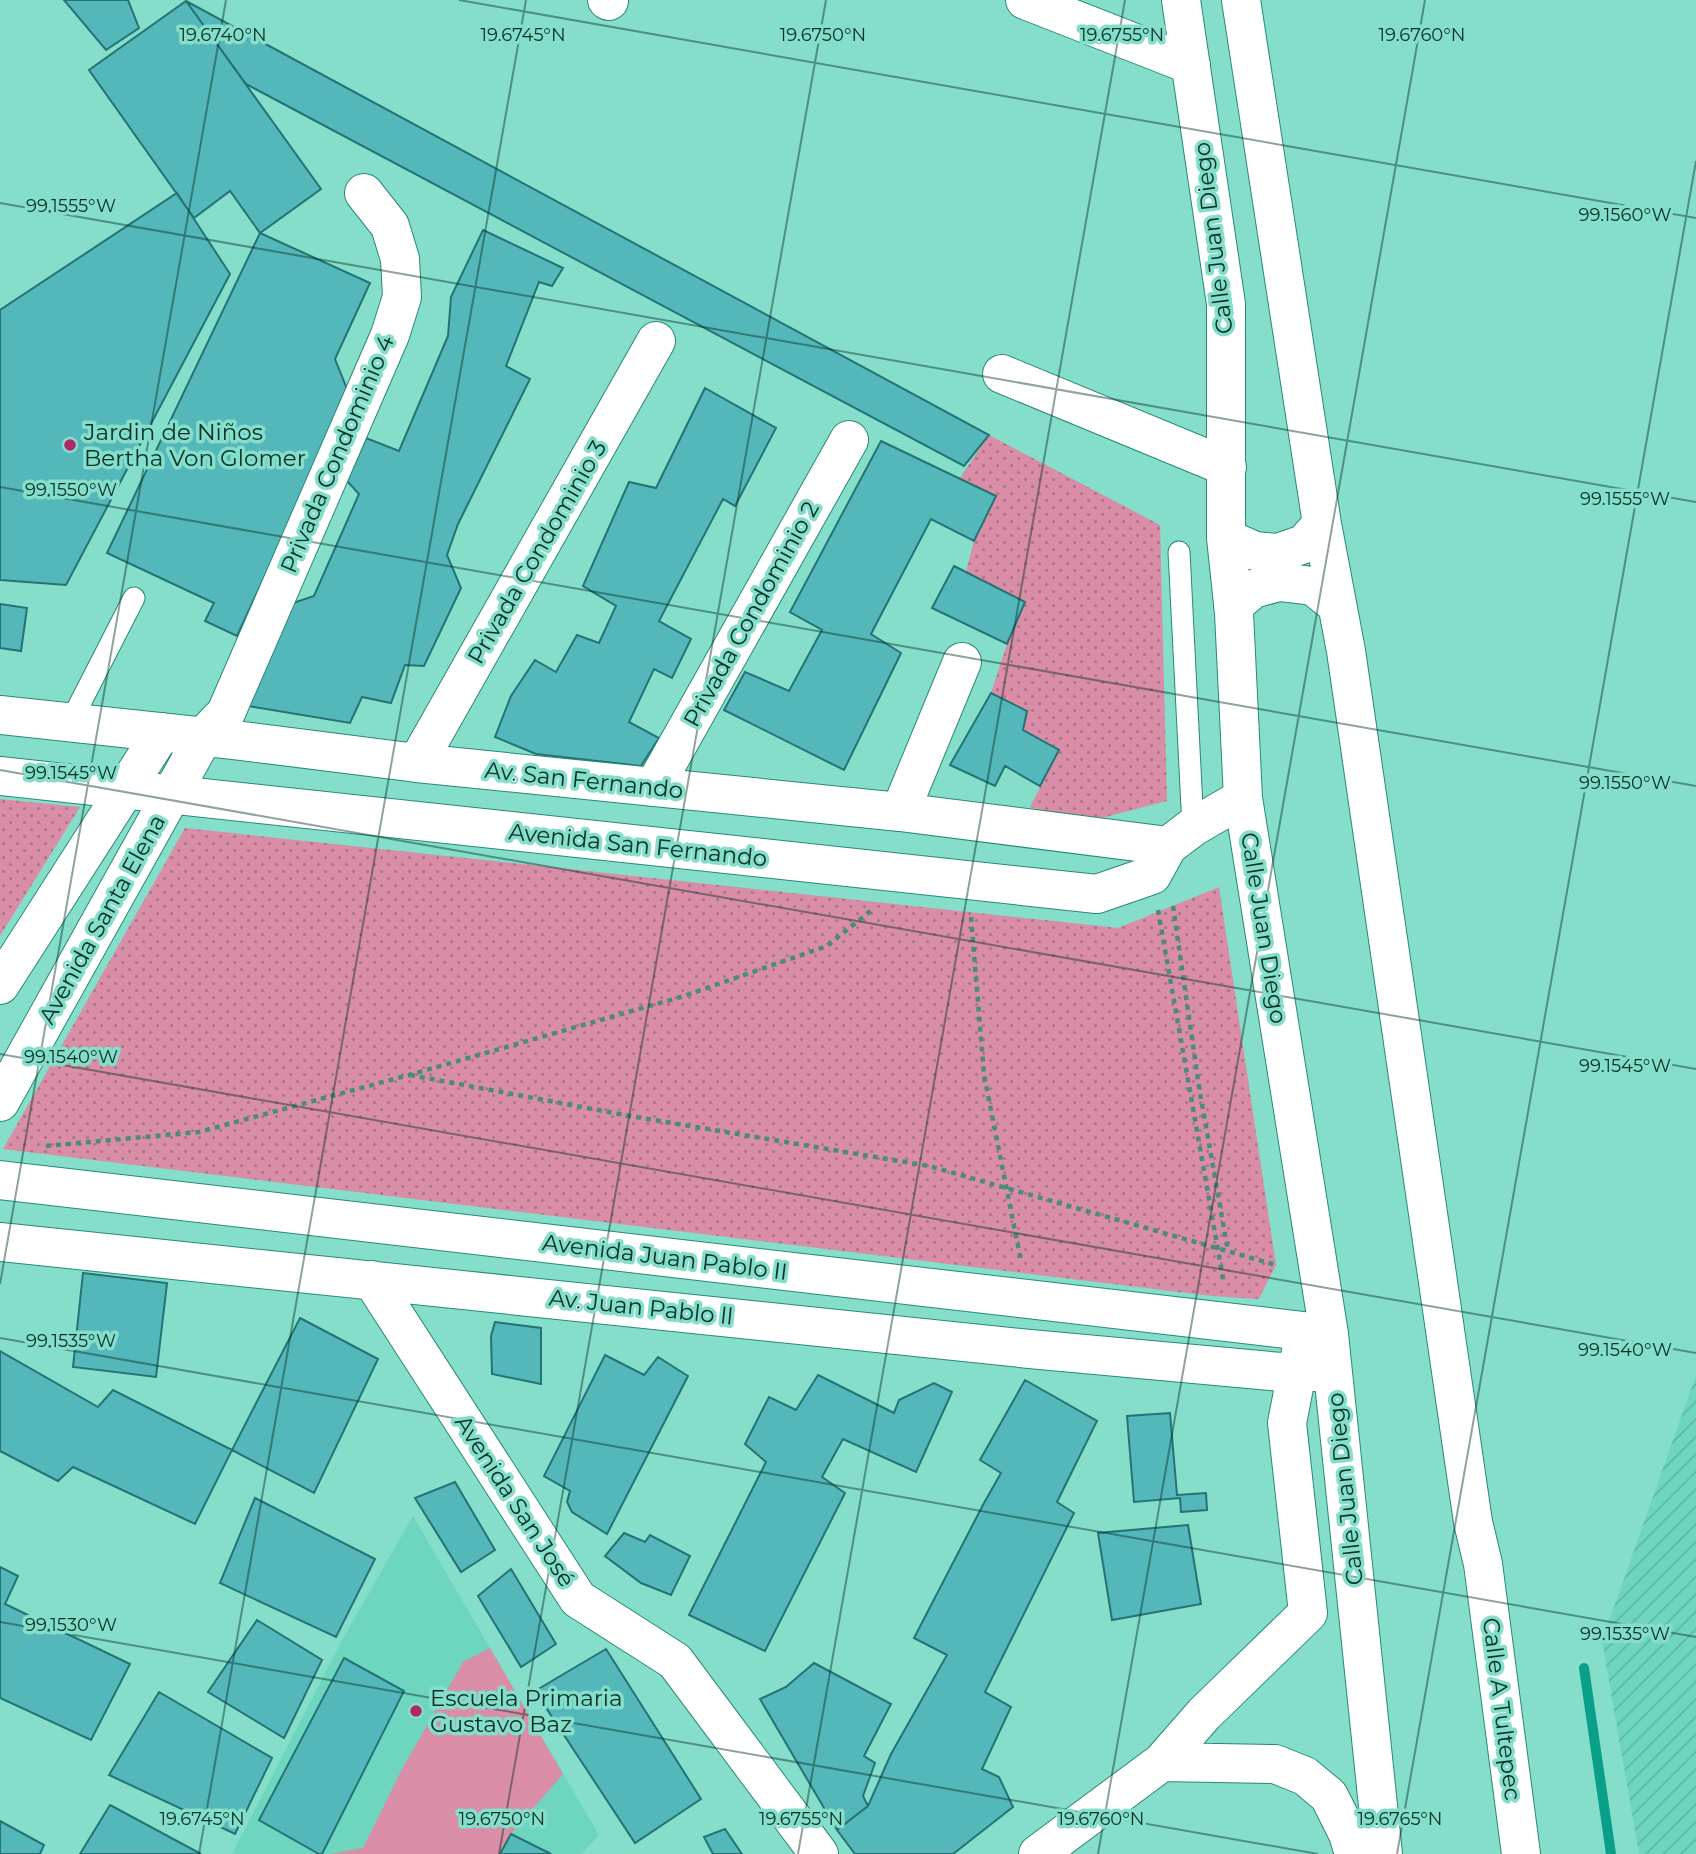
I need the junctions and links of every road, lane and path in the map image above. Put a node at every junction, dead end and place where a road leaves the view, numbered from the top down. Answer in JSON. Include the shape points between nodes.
{"nodes":[{"id":1,"x":1025,"y":0,"type":"edge"},
{"id":2,"x":1181,"y":0,"type":"edge"},
{"id":3,"x":1241,"y":0,"type":"edge"},
{"id":4,"x":1191,"y":65,"type":"junction"},
{"id":5,"x":364,"y":193,"type":"dead end"},
{"id":6,"x":656,"y":341,"type":"dead end"},
{"id":7,"x":1002,"y":374,"type":"dead end"},
{"id":8,"x":849,"y":440,"type":"dead end"},
{"id":9,"x":1227,"y":467,"type":"junction"},
{"id":10,"x":1322,"y":524,"type":"junction"},
{"id":11,"x":1226,"y":538,"type":"junction"},
{"id":12,"x":1179,"y":552,"type":"dead end"},
{"id":13,"x":134,"y":598,"type":"dead end"},
{"id":14,"x":1337,"y":605,"type":"junction"},
{"id":15,"x":1233,"y":606,"type":"junction"},
{"id":16,"x":962,"y":662,"type":"dead end"},
{"id":17,"x":0,"y":715,"type":"edge"},
{"id":18,"x":70,"y":723,"type":"junction"},
{"id":19,"x":214,"y":725,"type":"junction"},
{"id":20,"x":162,"y":732,"type":"junction"},
{"id":21,"x":417,"y":763,"type":"junction"},
{"id":22,"x":0,"y":776,"type":"edge"},
{"id":23,"x":654,"y":787,"type":"junction"},
{"id":24,"x":124,"y":790,"type":"junction"},
{"id":25,"x":172,"y":794,"type":"junction"},
{"id":26,"x":1243,"y":798,"type":"junction"},
{"id":27,"x":900,"y":812,"type":"junction"},
{"id":28,"x":1171,"y":849,"type":"junction"},
{"id":29,"x":881,"y":903,"type":"dead end"},
{"id":30,"x":1173,"y":906,"type":"dead end"},
{"id":31,"x":971,"y":913,"type":"dead end"},
{"id":32,"x":0,"y":985,"type":"edge"},
{"id":33,"x":409,"y":1074,"type":"junction"},
{"id":34,"x":0,"y":1102,"type":"edge"},
{"id":35,"x":42,"y":1146,"type":"dead end"},
{"id":36,"x":0,"y":1180,"type":"edge"},
{"id":37,"x":1006,"y":1188,"type":"junction"},
{"id":38,"x":0,"y":1242,"type":"edge"},
{"id":39,"x":1218,"y":1248,"type":"junction"},
{"id":40,"x":1228,"y":1251,"type":"junction"},
{"id":41,"x":1276,"y":1265,"type":"dead end"},
{"id":42,"x":1023,"y":1273,"type":"dead end"},
{"id":43,"x":372,"y":1280,"type":"junction"},
{"id":44,"x":1230,"y":1323,"type":"junction"},
{"id":45,"x":1317,"y":1333,"type":"junction"},
{"id":46,"x":1239,"y":1368,"type":"junction"},
{"id":47,"x":1304,"y":1372,"type":"junction"},
{"id":48,"x":1287,"y":1423,"type":"junction"},
{"id":49,"x":1162,"y":1762,"type":"junction"},
{"id":50,"x":820,"y":1854,"type":"edge"},
{"id":51,"x":1038,"y":1854,"type":"edge"},
{"id":52,"x":1354,"y":1854,"type":"edge"},
{"id":53,"x":1382,"y":1854,"type":"edge"},
{"id":54,"x":1521,"y":1854,"type":"edge"}],
"edges":[{"from":1,"to":4,"type":"street"},
{"from":2,"to":4,"type":"street","name":"Calle Juan Diego"},
{"from":3,"to":10,"type":"street"},
{"from":4,"to":9,"type":"street","name":"Calle Juan Diego","via":[[1226,304]]},
{"from":5,"to":19,"type":"street","name":"Privada Condominio 4","via":[[390,226],[400,259],[402,298]]},
{"from":6,"to":21,"type":"street","name":"Privada Condominio 3"},
{"from":7,"to":9,"type":"street"},
{"from":8,"to":23,"type":"street","name":"Privada Condominio 2"},
{"from":9,"to":11,"type":"street","name":"Calle Juan Diego"},
{"from":10,"to":11,"type":"street","via":[[1304,544],[1278,553],[1255,551]]},
{"from":10,"to":14,"type":"street"},
{"from":11,"to":15,"type":"street","name":"Calle Juan Diego"},
{"from":12,"to":28,"type":"lane"},
{"from":13,"to":18,"type":"lane"},
{"from":14,"to":15,"type":"street","via":[[1312,586],[1279,582],[1253,589]]},
{"from":14,"to":54,"type":"street","name":"Calle A Tultepec","via":[[1471,1509],[1483,1564]]},
{"from":15,"to":26,"type":"street","name":"Calle Juan Diego"},
{"from":16,"to":27,"type":"street"},
{"from":17,"to":18,"type":"street","name":"Av. San Fernando"},
{"from":18,"to":20,"type":"street","name":"Av. San Fernando"},
{"from":19,"to":20,"type":"street","name":"Av. San Fernando"},
{"from":19,"to":21,"type":"street","name":"Av. San Fernando"},
{"from":19,"to":25,"type":"street","name":"Avenida Santa Elena"},
{"from":20,"to":24,"type":"street","name":"Avenida Santa Elena"},
{"from":21,"to":23,"type":"street","name":"Av. San Fernando"},
{"from":22,"to":24,"type":"street","name":"Avenida San Fernando"},
{"from":23,"to":27,"type":"street","name":"Av. San Fernando"},
{"from":24,"to":25,"type":"street","name":"Avenida San Fernando"},
{"from":24,"to":32,"type":"street","name":"Avenida Santa Elena"},
{"from":25,"to":28,"type":"street","name":"Avenida San Fernando","via":[[1097,894]]},
{"from":25,"to":34,"type":"street","name":"Avenida Santa Elena"},
{"from":26,"to":28,"type":"street","name":"Avenida San Fernando"},
{"from":26,"to":45,"type":"street","name":"Calle Juan Diego","via":[[1317,1265]]},
{"from":27,"to":28,"type":"street","name":"Av. San Fernando"},
{"from":28,"to":39,"type":"path"},
{"from":29,"to":33,"type":"path","via":[[827,946],[684,996]]},
{"from":30,"to":40,"type":"path"},
{"from":31,"to":37,"type":"path","via":[[984,1075]]},
{"from":33,"to":35,"type":"path","via":[[199,1132]]},
{"from":33,"to":37,"type":"path","via":[[929,1166]]},
{"from":36,"to":44,"type":"street","name":"Avenida Juan Pablo II"},
{"from":37,"to":39,"type":"path"},
{"from":37,"to":42,"type":"path"},
{"from":38,"to":43,"type":"street","name":"Av. Juan Pablo ll"},
{"from":39,"to":40,"type":"path"},
{"from":39,"to":44,"type":"path"},
{"from":40,"to":41,"type":"path"},
{"from":43,"to":46,"type":"street","name":"Av. Juan Pablo ll"},
{"from":43,"to":50,"type":"street","name":"Avenida San José","via":[[578,1599],[675,1661]]},
{"from":44,"to":45,"type":"street","name":"Avenida Juan Pablo II"},
{"from":45,"to":47,"type":"street","name":"Calle Juan Diego"},
{"from":46,"to":47,"type":"street","name":"Av. Juan Pablo ll"},
{"from":46,"to":48,"type":"street"},
{"from":47,"to":48,"type":"street","name":"Calle Juan Diego"},
{"from":47,"to":53,"type":"street","name":"Calle Juan Diego"},
{"from":48,"to":49,"type":"street","name":"Calle Juan Diego","via":[[1308,1613],[1203,1714]]},
{"from":49,"to":51,"type":"street"},
{"from":49,"to":52,"type":"street","via":[[1275,1764],[1305,1776],[1329,1796]]}]}
